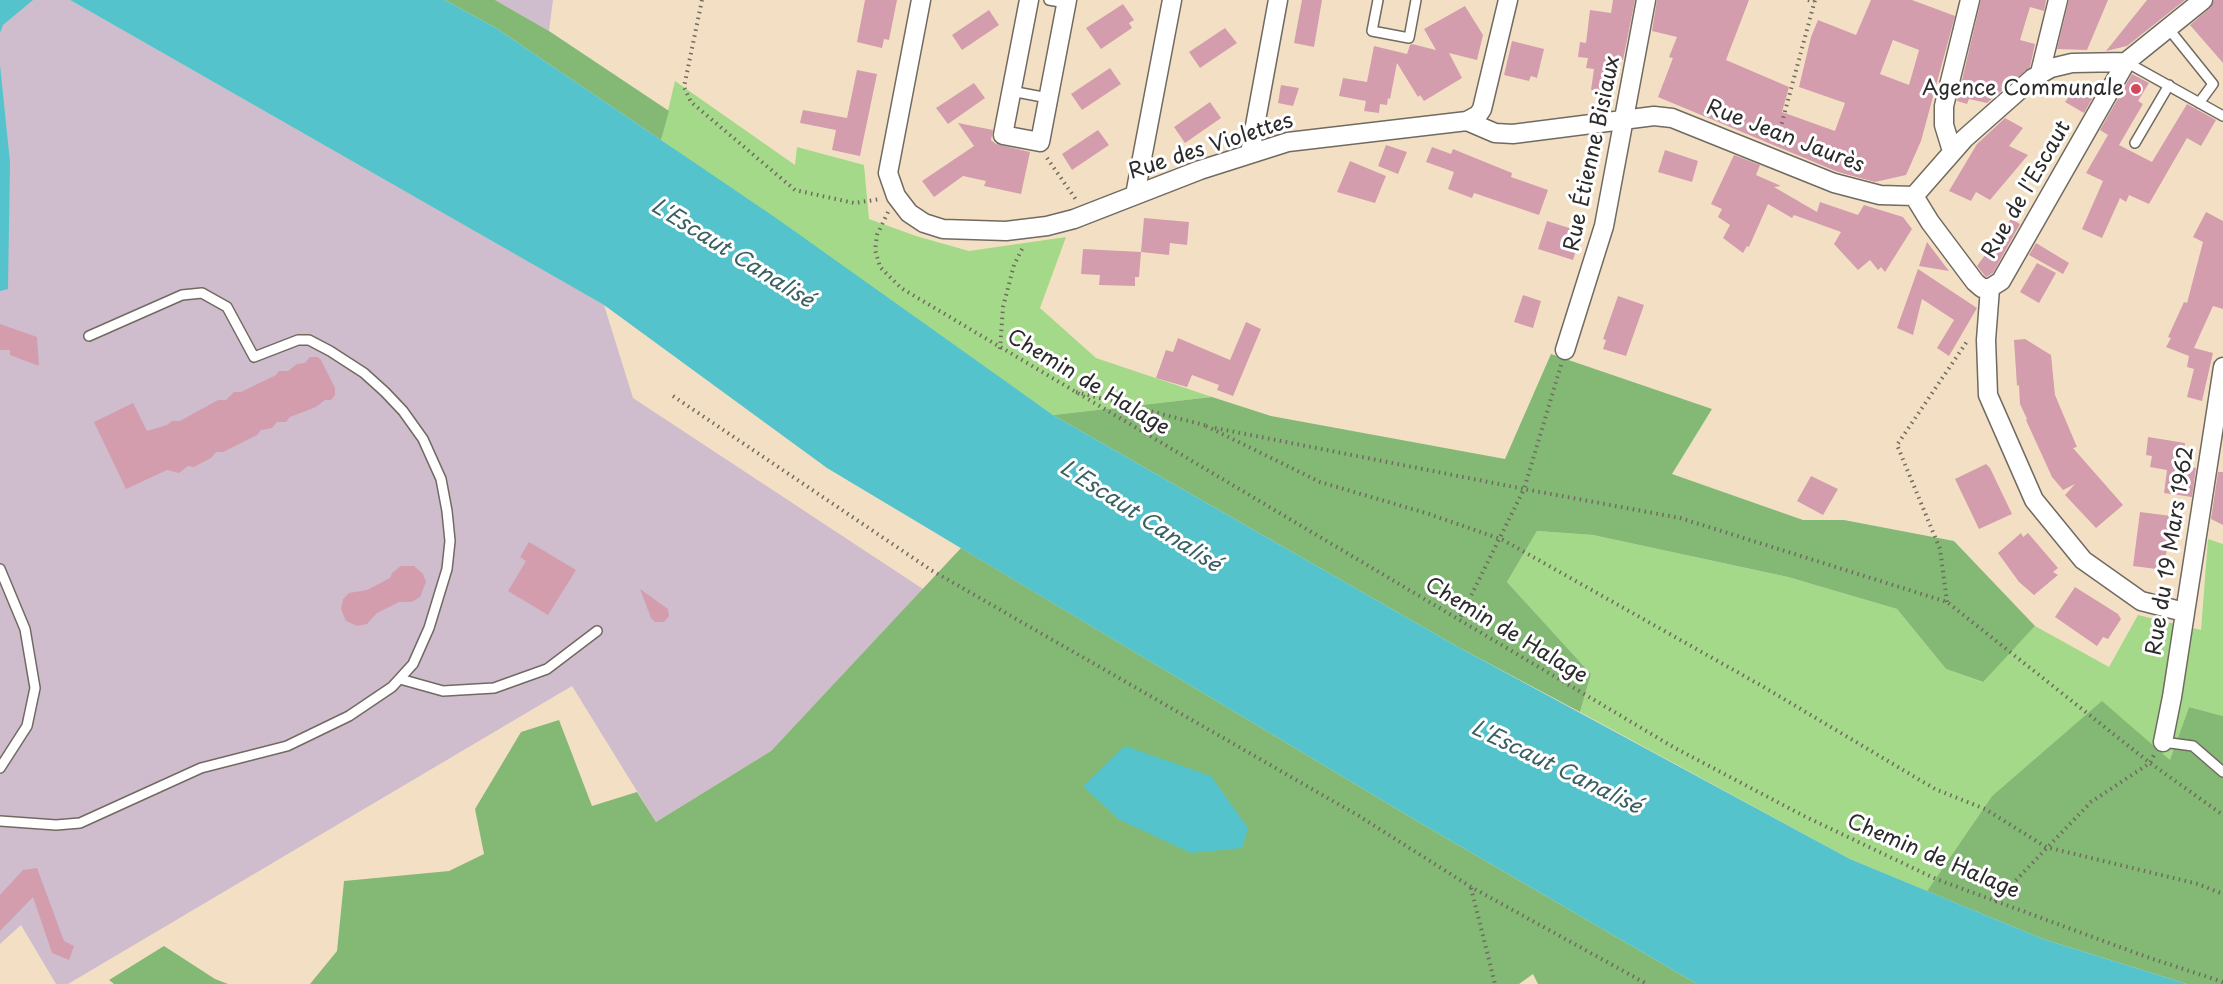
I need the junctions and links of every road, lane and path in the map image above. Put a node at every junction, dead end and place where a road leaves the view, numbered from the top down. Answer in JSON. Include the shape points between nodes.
{"nodes":[{"id":1,"x":702,"y":0,"type":"edge"},
{"id":2,"x":921,"y":0,"type":"edge"},
{"id":3,"x":1029,"y":0,"type":"edge"},
{"id":4,"x":1172,"y":0,"type":"edge"},
{"id":5,"x":1278,"y":0,"type":"edge"},
{"id":6,"x":1378,"y":0,"type":"edge"},
{"id":7,"x":1416,"y":0,"type":"edge"},
{"id":8,"x":1508,"y":0,"type":"edge"},
{"id":9,"x":1646,"y":0,"type":"edge"},
{"id":10,"x":1808,"y":0,"type":"edge"},
{"id":11,"x":2058,"y":0,"type":"edge"},
{"id":12,"x":2203,"y":0,"type":"edge"},
{"id":13,"x":1061,"y":1,"type":"edge"},
{"id":14,"x":1815,"y":1,"type":"edge"},
{"id":15,"x":1967,"y":1,"type":"edge"},
{"id":16,"x":2168,"y":28,"type":"junction"},
{"id":17,"x":2126,"y":62,"type":"junction"},
{"id":18,"x":2040,"y":73,"type":"junction"},
{"id":19,"x":2169,"y":85,"type":"junction"},
{"id":20,"x":1011,"y":91,"type":"junction"},
{"id":21,"x":1048,"y":98,"type":"junction"},
{"id":22,"x":2199,"y":103,"type":"junction"},
{"id":23,"x":2223,"y":116,"type":"edge"},
{"id":24,"x":1625,"y":120,"type":"junction"},
{"id":25,"x":1467,"y":121,"type":"junction"},
{"id":26,"x":1040,"y":142,"type":"junction"},
{"id":27,"x":2135,"y":143,"type":"dead end"},
{"id":28,"x":1952,"y":151,"type":"junction"},
{"id":29,"x":1250,"y":153,"type":"junction"},
{"id":30,"x":1772,"y":159,"type":"junction"},
{"id":31,"x":1135,"y":195,"type":"junction"},
{"id":32,"x":896,"y":196,"type":"junction"},
{"id":33,"x":1914,"y":196,"type":"junction"},
{"id":34,"x":1086,"y":214,"type":"junction"},
{"id":35,"x":1028,"y":229,"type":"junction"},
{"id":36,"x":1990,"y":288,"type":"junction"},
{"id":37,"x":1988,"y":312,"type":"junction"},
{"id":38,"x":89,"y":336,"type":"dead end"},
{"id":39,"x":1000,"y":349,"type":"junction"},
{"id":40,"x":1565,"y":350,"type":"joint"},
{"id":41,"x":2223,"y":367,"type":"edge"},
{"id":42,"x":1071,"y":390,"type":"junction"},
{"id":43,"x":673,"y":396,"type":"dead end"},
{"id":44,"x":1206,"y":426,"type":"junction"},
{"id":45,"x":1524,"y":489,"type":"junction"},
{"id":46,"x":1497,"y":538,"type":"junction"},
{"id":47,"x":0,"y":569,"type":"edge"},
{"id":48,"x":1947,"y":602,"type":"junction"},
{"id":49,"x":2184,"y":612,"type":"junction"},
{"id":50,"x":1459,"y":620,"type":"junction"},
{"id":51,"x":597,"y":631,"type":"dead end"},
{"id":52,"x":400,"y":679,"type":"junction"},
{"id":53,"x":2163,"y":742,"type":"junction"},
{"id":54,"x":2150,"y":763,"type":"junction"},
{"id":55,"x":0,"y":768,"type":"edge"},
{"id":56,"x":2223,"y":772,"type":"edge"},
{"id":57,"x":2223,"y":815,"type":"edge"},
{"id":58,"x":0,"y":821,"type":"edge"},
{"id":59,"x":2046,"y":847,"type":"junction"},
{"id":60,"x":1471,"y":887,"type":"junction"},
{"id":61,"x":2223,"y":894,"type":"edge"},
{"id":62,"x":1995,"y":902,"type":"junction"},
{"id":63,"x":2223,"y":982,"type":"edge"},
{"id":64,"x":1495,"y":984,"type":"edge"},
{"id":65,"x":1647,"y":984,"type":"edge"}],
"edges":[{"from":1,"to":32,"type":"path","via":[[684,87],[691,102],[795,190],[855,203]]},
{"from":2,"to":32,"type":"street","via":[[889,160],[889,178]]},
{"from":3,"to":20,"type":"street"},
{"from":4,"to":31,"type":"street"},
{"from":5,"to":29,"type":"street"},
{"from":6,"to":7,"type":"lane","via":[[1372,31],[1409,38]]},
{"from":8,"to":25,"type":"street","via":[[1482,109]]},
{"from":9,"to":24,"type":"street","name":"Rue Étienne Bisiaux"},
{"from":10,"to":14,"type":"path"},
{"from":11,"to":18,"type":"street"},
{"from":12,"to":16,"type":"street"},
{"from":13,"to":21,"type":"street"},
{"from":14,"to":30,"type":"path"},
{"from":15,"to":28,"type":"street","via":[[1944,106],[1944,125]]},
{"from":16,"to":17,"type":"street"},
{"from":16,"to":22,"type":"lane","via":[[2212,84]]},
{"from":17,"to":18,"type":"street","via":[[2072,63]]},
{"from":17,"to":19,"type":"lane"},
{"from":17,"to":36,"type":"street","name":"Rue de l'Escaut","via":[[2007,271]]},
{"from":18,"to":28,"type":"street"},
{"from":19,"to":22,"type":"lane"},
{"from":19,"to":27,"type":"lane"},
{"from":20,"to":21,"type":"lane"},
{"from":20,"to":26,"type":"street","via":[[1003,135]]},
{"from":21,"to":26,"type":"street"},
{"from":22,"to":23,"type":"lane"},
{"from":24,"to":25,"type":"street","name":"Rue des Violettes","via":[[1513,134]]},
{"from":24,"to":30,"type":"street","name":"Rue Jean Jaurès","via":[[1672,118]]},
{"from":24,"to":40,"type":"street","name":"Rue Étienne Bisiaux","via":[[1602,233]]},
{"from":25,"to":29,"type":"street","name":"Rue des Violettes","via":[[1317,136]]},
{"from":26,"to":34,"type":"path","via":[[1042,152]]},
{"from":28,"to":33,"type":"street"},
{"from":29,"to":31,"type":"street","name":"Rue des Violettes"},
{"from":30,"to":33,"type":"street","name":"Rue Jean Jaurès","via":[[1867,193]]},
{"from":31,"to":34,"type":"street","name":"Rue des Violettes"},
{"from":32,"to":35,"type":"street","name":"Rue des Violettes","via":[[909,213],[934,227]]},
{"from":32,"to":39,"type":"path","name":"Chemin de Halage","via":[[875,242],[880,267],[901,288]]},
{"from":33,"to":36,"type":"street","via":[[1975,282]]},
{"from":34,"to":35,"type":"street","name":"Rue des Violettes"},
{"from":35,"to":39,"type":"path","via":[[1003,307]]},
{"from":36,"to":37,"type":"street","name":"Rue de l'Escaut"},
{"from":37,"to":48,"type":"path","via":[[1897,446],[1940,549]]},
{"from":37,"to":49,"type":"street","name":"Rue de l'Escaut","via":[[1988,395],[2034,500],[2098,573],[2148,605]]},
{"from":38,"to":52,"type":"lane","via":[[183,295],[202,293],[227,307],[254,357],[286,343],[309,340],[364,373],[403,411],[423,439],[441,479],[450,541],[443,583],[429,628],[416,658]]},
{"from":39,"to":42,"type":"path","name":"Chemin de Halage"},
{"from":40,"to":45,"type":"path"},
{"from":41,"to":49,"type":"street","name":"Rue du 19 Mars 1962"},
{"from":42,"to":44,"type":"path"},
{"from":42,"to":50,"type":"path","name":"Chemin de Halage"},
{"from":43,"to":60,"type":"path","via":[[932,570],[1359,816]]},
{"from":44,"to":45,"type":"path"},
{"from":44,"to":46,"type":"path","via":[[1320,482]]},
{"from":45,"to":46,"type":"path"},
{"from":45,"to":48,"type":"path","via":[[1680,518]]},
{"from":46,"to":50,"type":"path"},
{"from":46,"to":59,"type":"path","via":[[1935,789],[1984,809]]},
{"from":47,"to":55,"type":"lane","via":[[25,629],[35,688],[27,726]]},
{"from":48,"to":54,"type":"path"},
{"from":49,"to":53,"type":"street","name":"Rue du 19 Mars 1962"},
{"from":50,"to":62,"type":"path","name":"Chemin de Halage","via":[[1675,748],[1787,807]]},
{"from":51,"to":52,"type":"lane","via":[[547,669],[494,688],[443,690]]},
{"from":52,"to":58,"type":"lane","via":[[349,716],[302,740],[201,768],[92,819],[57,825]]},
{"from":53,"to":54,"type":"path"},
{"from":53,"to":56,"type":"lane","via":[[2193,746]]},
{"from":54,"to":57,"type":"path"},
{"from":54,"to":59,"type":"path","via":[[2091,802]]},
{"from":59,"to":61,"type":"path","via":[[2198,884]]},
{"from":59,"to":62,"type":"path"},
{"from":60,"to":64,"type":"path"},
{"from":60,"to":65,"type":"path"},
{"from":62,"to":63,"type":"path","name":"Chemin de Halage"}]}
